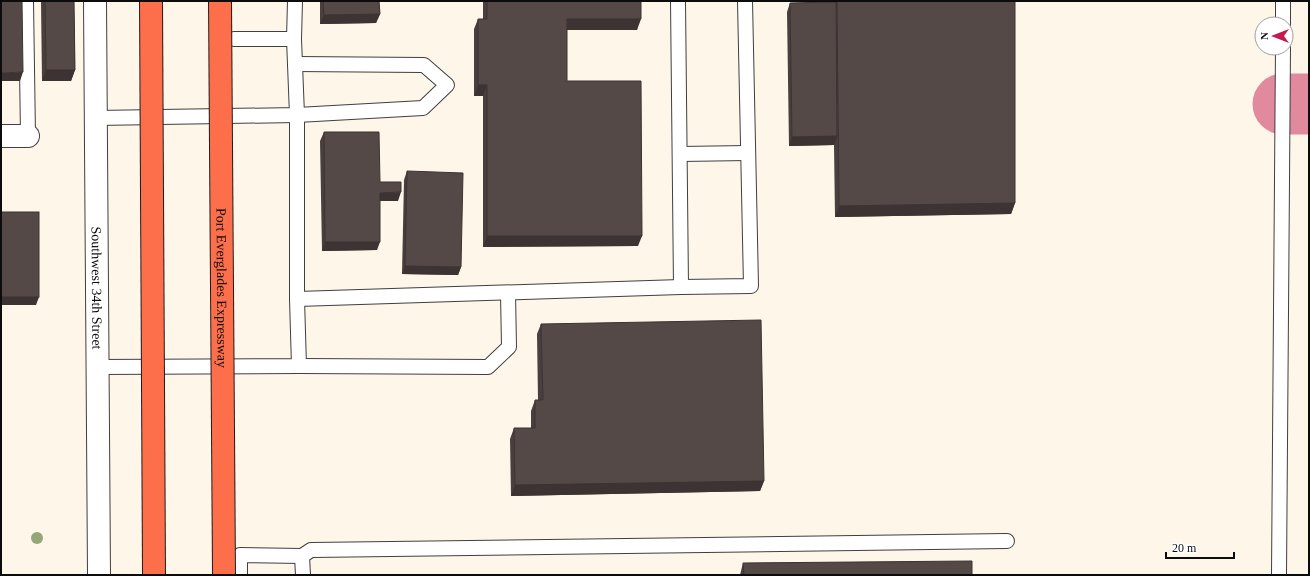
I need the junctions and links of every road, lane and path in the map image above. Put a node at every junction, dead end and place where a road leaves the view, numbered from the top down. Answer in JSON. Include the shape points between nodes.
{"nodes":[{"id":1,"x":26,"y":1,"type":"edge"},
{"id":2,"x":95,"y":1,"type":"edge"},
{"id":3,"x":151,"y":1,"type":"edge"},
{"id":4,"x":220,"y":1,"type":"edge"},
{"id":5,"x":295,"y":1,"type":"edge"},
{"id":6,"x":678,"y":1,"type":"edge"},
{"id":7,"x":745,"y":1,"type":"edge"},
{"id":8,"x":1283,"y":1,"type":"edge"},
{"id":9,"x":1283,"y":16,"type":"edge"},
{"id":10,"x":294,"y":39,"type":"junction"},
{"id":11,"x":234,"y":40,"type":"dead end"},
{"id":12,"x":1283,"y":56,"type":"edge"},
{"id":13,"x":295,"y":64,"type":"junction"},
{"id":14,"x":297,"y":116,"type":"junction"},
{"id":15,"x":95,"y":118,"type":"junction"},
{"id":16,"x":1,"y":136,"type":"edge"},
{"id":17,"x":28,"y":136,"type":"joint"},
{"id":18,"x":748,"y":153,"type":"junction"},
{"id":19,"x":680,"y":154,"type":"junction"},
{"id":20,"x":681,"y":287,"type":"junction"},
{"id":21,"x":508,"y":293,"type":"junction"},
{"id":22,"x":297,"y":299,"type":"junction"},
{"id":23,"x":299,"y":366,"type":"junction"},
{"id":24,"x":98,"y":368,"type":"junction"},
{"id":25,"x":1007,"y":541,"type":"dead end"},
{"id":26,"x":302,"y":556,"type":"junction"},
{"id":27,"x":99,"y":575,"type":"edge"},
{"id":28,"x":154,"y":575,"type":"edge"},
{"id":29,"x":224,"y":575,"type":"edge"},
{"id":30,"x":240,"y":575,"type":"edge"},
{"id":31,"x":303,"y":575,"type":"edge"},
{"id":32,"x":1279,"y":575,"type":"edge"}],
"edges":[{"from":1,"to":17,"type":"lane"},
{"from":2,"to":15,"type":"street","name":"Southwest 34th Street"},
{"from":3,"to":28,"type":"highway","bridge":true},
{"from":4,"to":29,"type":"highway","name":"Port Everglades Expressway","bridge":true},
{"from":5,"to":10,"type":"lane"},
{"from":6,"to":19,"type":"lane"},
{"from":7,"to":18,"type":"lane"},
{"from":8,"to":9,"type":"lane"},
{"from":10,"to":11,"type":"lane"},
{"from":10,"to":13,"type":"lane"},
{"from":12,"to":32,"type":"lane"},
{"from":13,"to":14,"type":"lane"},
{"from":13,"to":14,"type":"lane","via":[[424,65],[447,85],[423,108]]},
{"from":14,"to":15,"type":"lane"},
{"from":14,"to":22,"type":"lane"},
{"from":15,"to":24,"type":"street","name":"Southwest 34th Street"},
{"from":16,"to":17,"type":"street"},
{"from":18,"to":19,"type":"lane"},
{"from":18,"to":20,"type":"lane","via":[[751,286]]},
{"from":19,"to":20,"type":"lane"},
{"from":20,"to":21,"type":"lane"},
{"from":21,"to":22,"type":"lane"},
{"from":21,"to":23,"type":"lane","via":[[509,347],[488,367]]},
{"from":22,"to":23,"type":"lane"},
{"from":23,"to":24,"type":"lane"},
{"from":24,"to":27,"type":"street","name":"Southwest 34th Street"},
{"from":25,"to":26,"type":"lane","via":[[312,550]]},
{"from":26,"to":30,"type":"lane","via":[[240,555]]},
{"from":26,"to":31,"type":"lane"}]}
